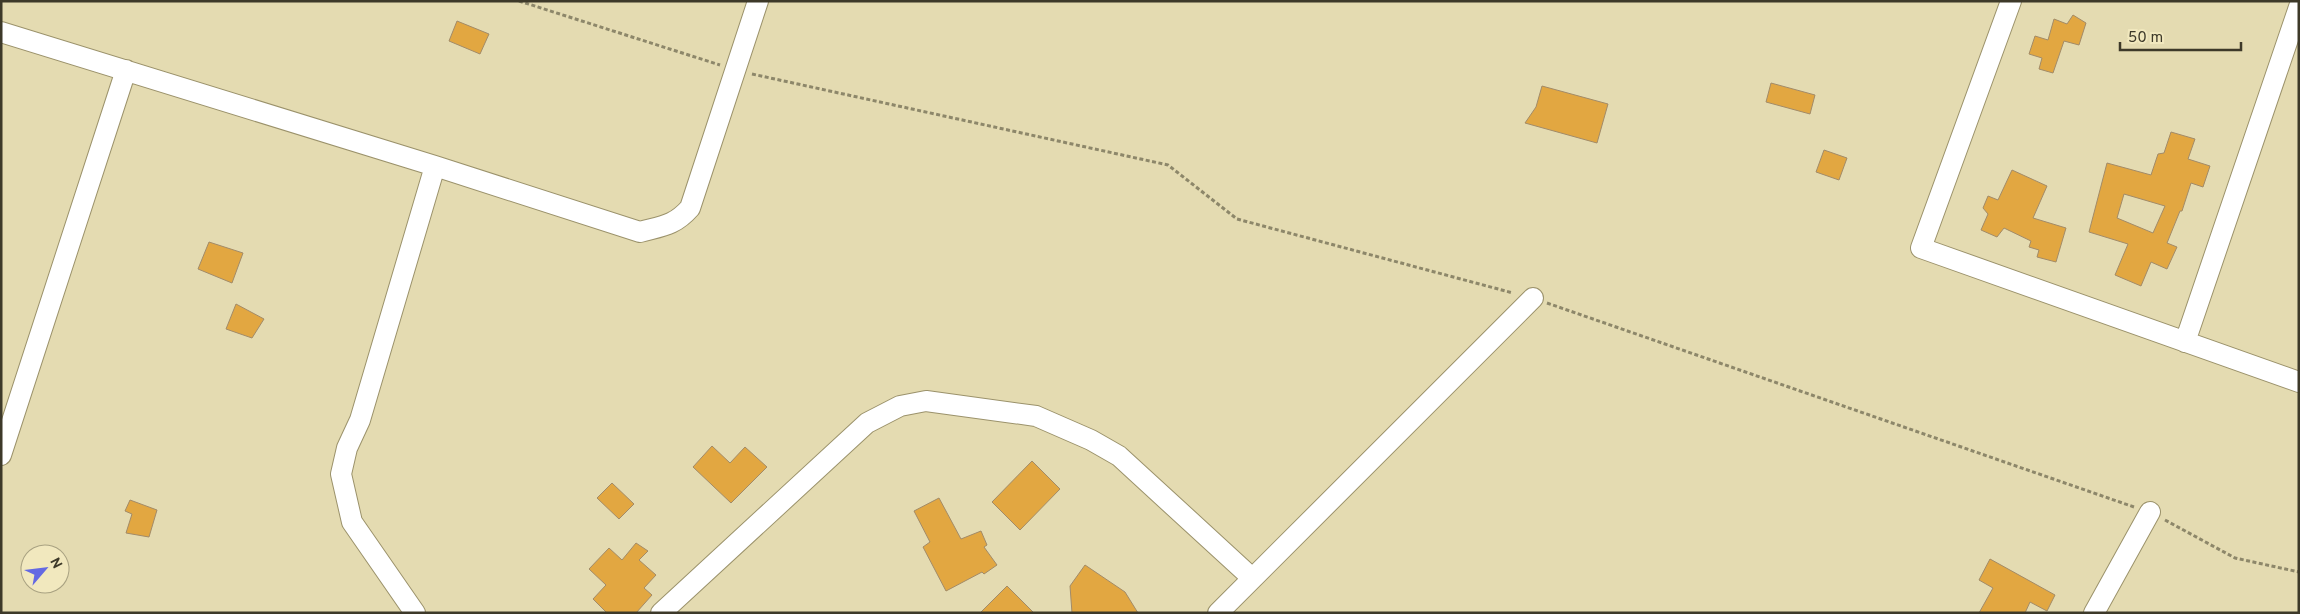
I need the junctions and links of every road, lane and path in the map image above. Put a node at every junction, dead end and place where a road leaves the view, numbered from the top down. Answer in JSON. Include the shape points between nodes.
{"nodes":[{"id":1,"x":519,"y":1,"type":"edge"},
{"id":2,"x":758,"y":1,"type":"edge"},
{"id":3,"x":2011,"y":1,"type":"edge"},
{"id":4,"x":2299,"y":7,"type":"edge"},
{"id":5,"x":1,"y":32,"type":"edge"},
{"id":6,"x":126,"y":70,"type":"junction"},
{"id":7,"x":736,"y":71,"type":"junction"},
{"id":8,"x":435,"y":166,"type":"junction"},
{"id":9,"x":1533,"y":298,"type":"dead end"},
{"id":10,"x":2185,"y":342,"type":"junction"},
{"id":11,"x":2299,"y":382,"type":"edge"},
{"id":12,"x":3,"y":446,"type":"edge"},
{"id":13,"x":2150,"y":512,"type":"dead end"},
{"id":14,"x":1252,"y":578,"type":"junction"},
{"id":15,"x":415,"y":613,"type":"edge"},
{"id":16,"x":661,"y":613,"type":"edge"},
{"id":17,"x":1218,"y":613,"type":"edge"},
{"id":18,"x":2094,"y":613,"type":"edge"}],
"edges":[{"from":1,"to":7,"type":"path"},
{"from":2,"to":7,"type":"street"},
{"from":3,"to":10,"type":"street","via":[[1920,248]]},
{"from":4,"to":10,"type":"street"},
{"from":5,"to":6,"type":"street"},
{"from":6,"to":8,"type":"street"},
{"from":6,"to":12,"type":"street"},
{"from":7,"to":8,"type":"street","via":[[690,208],[679,220],[664,226],[640,232]]},
{"from":8,"to":15,"type":"street","via":[[360,420],[346,448],[341,474],[352,522]]},
{"from":9,"to":14,"type":"street"},
{"from":10,"to":11,"type":"street"},
{"from":13,"to":18,"type":"street"},
{"from":14,"to":16,"type":"street","via":[[1119,456],[1091,440],[1036,416],[926,401],[900,406],[867,423]]},
{"from":14,"to":17,"type":"street"}]}
